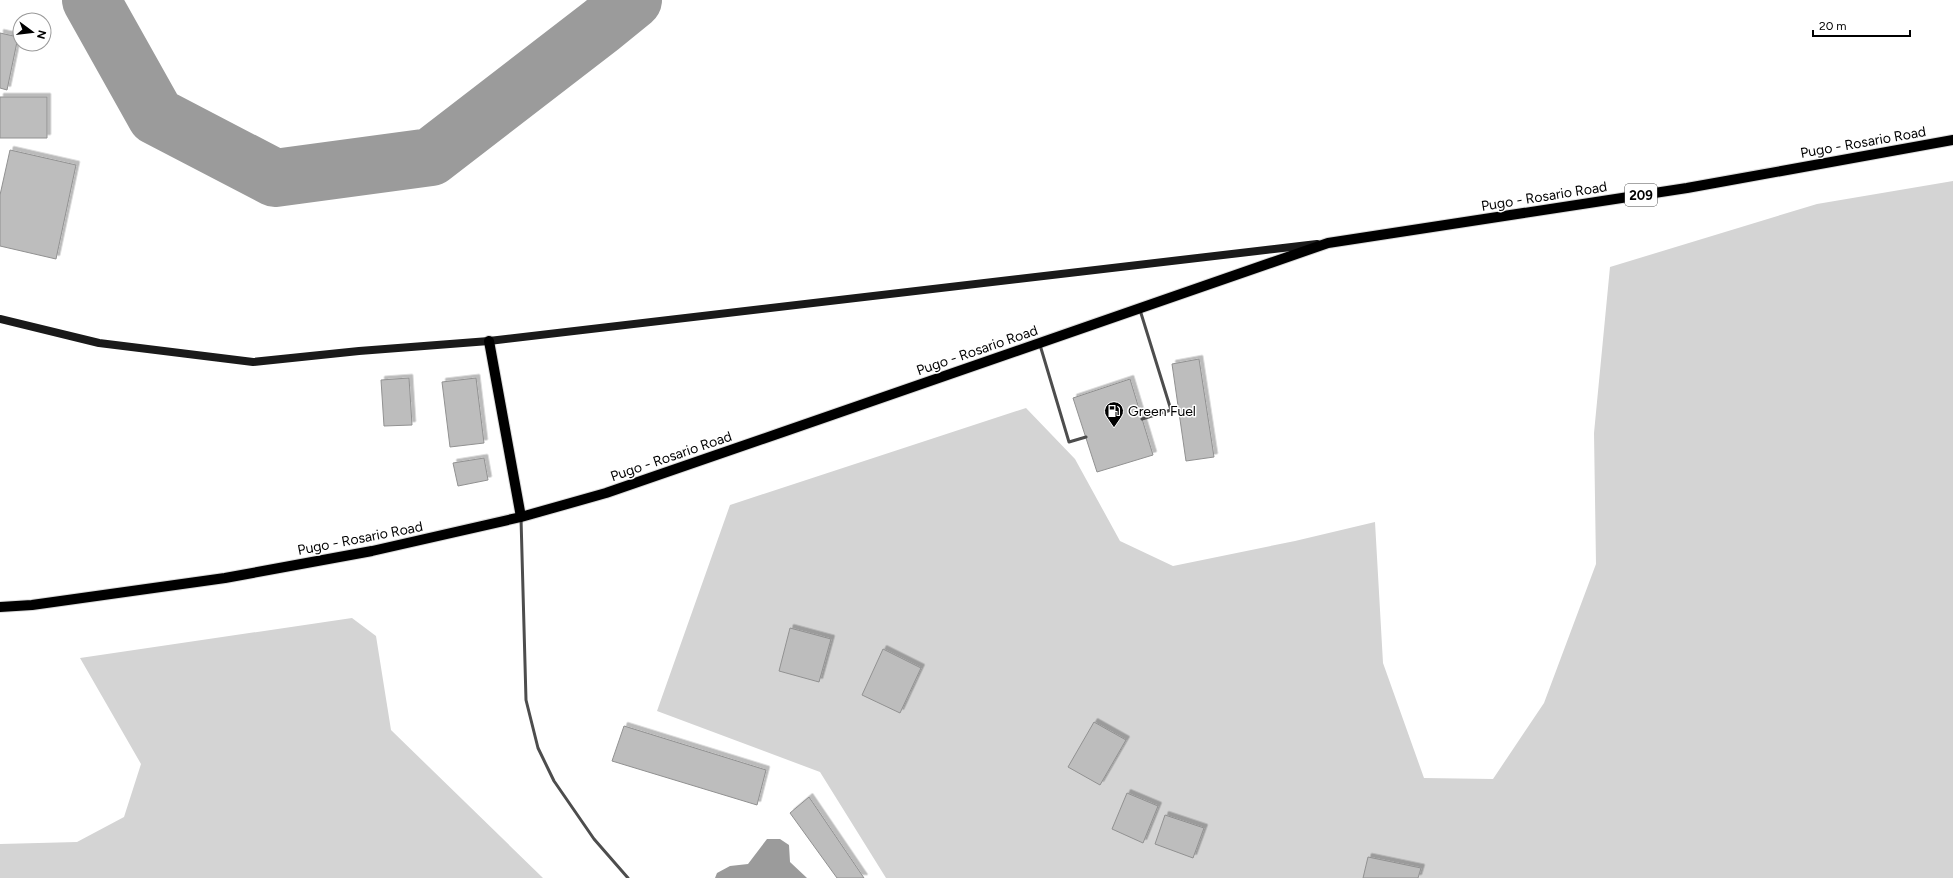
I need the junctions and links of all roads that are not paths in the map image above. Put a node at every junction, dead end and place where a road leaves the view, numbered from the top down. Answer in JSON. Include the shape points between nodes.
{"nodes":[{"id":1,"x":1953,"y":140,"type":"edge"},
{"id":2,"x":1328,"y":243,"type":"junction"},
{"id":3,"x":1139,"y":308,"type":"junction"},
{"id":4,"x":0,"y":319,"type":"edge"},
{"id":5,"x":489,"y":341,"type":"junction"},
{"id":6,"x":1039,"y":343,"type":"junction"},
{"id":7,"x":1142,"y":419,"type":"dead end"},
{"id":8,"x":1086,"y":437,"type":"dead end"},
{"id":9,"x":521,"y":518,"type":"junction"},
{"id":10,"x":0,"y":606,"type":"edge"},
{"id":11,"x":628,"y":878,"type":"edge"}],
"edges":[{"from":1,"to":2,"type":"main road","name":"Pugo - Rosario Road","number":"209","via":[[1688,188]]},
{"from":2,"to":3,"type":"main road","name":"Pugo - Rosario Road"},
{"from":2,"to":5,"type":"main road","name":"Pugo - Rosario Road","number":"209"},
{"from":3,"to":6,"type":"main road","name":"Pugo - Rosario Road"},
{"from":3,"to":7,"type":"lane","via":[[1171,410]]},
{"from":4,"to":5,"type":"main road","name":"Pugo - Rosario Road","number":"209","via":[[99,344],[253,362]]},
{"from":5,"to":9,"type":"main road"},
{"from":6,"to":8,"type":"lane","via":[[1069,442]]},
{"from":6,"to":9,"type":"main road","name":"Pugo - Rosario Road","via":[[613,490]]},
{"from":9,"to":10,"type":"main road","name":"Pugo - Rosario Road","via":[[372,552],[225,578],[32,605]]},
{"from":9,"to":11,"type":"lane","via":[[526,700],[538,748],[554,781],[589,833]]}]}
